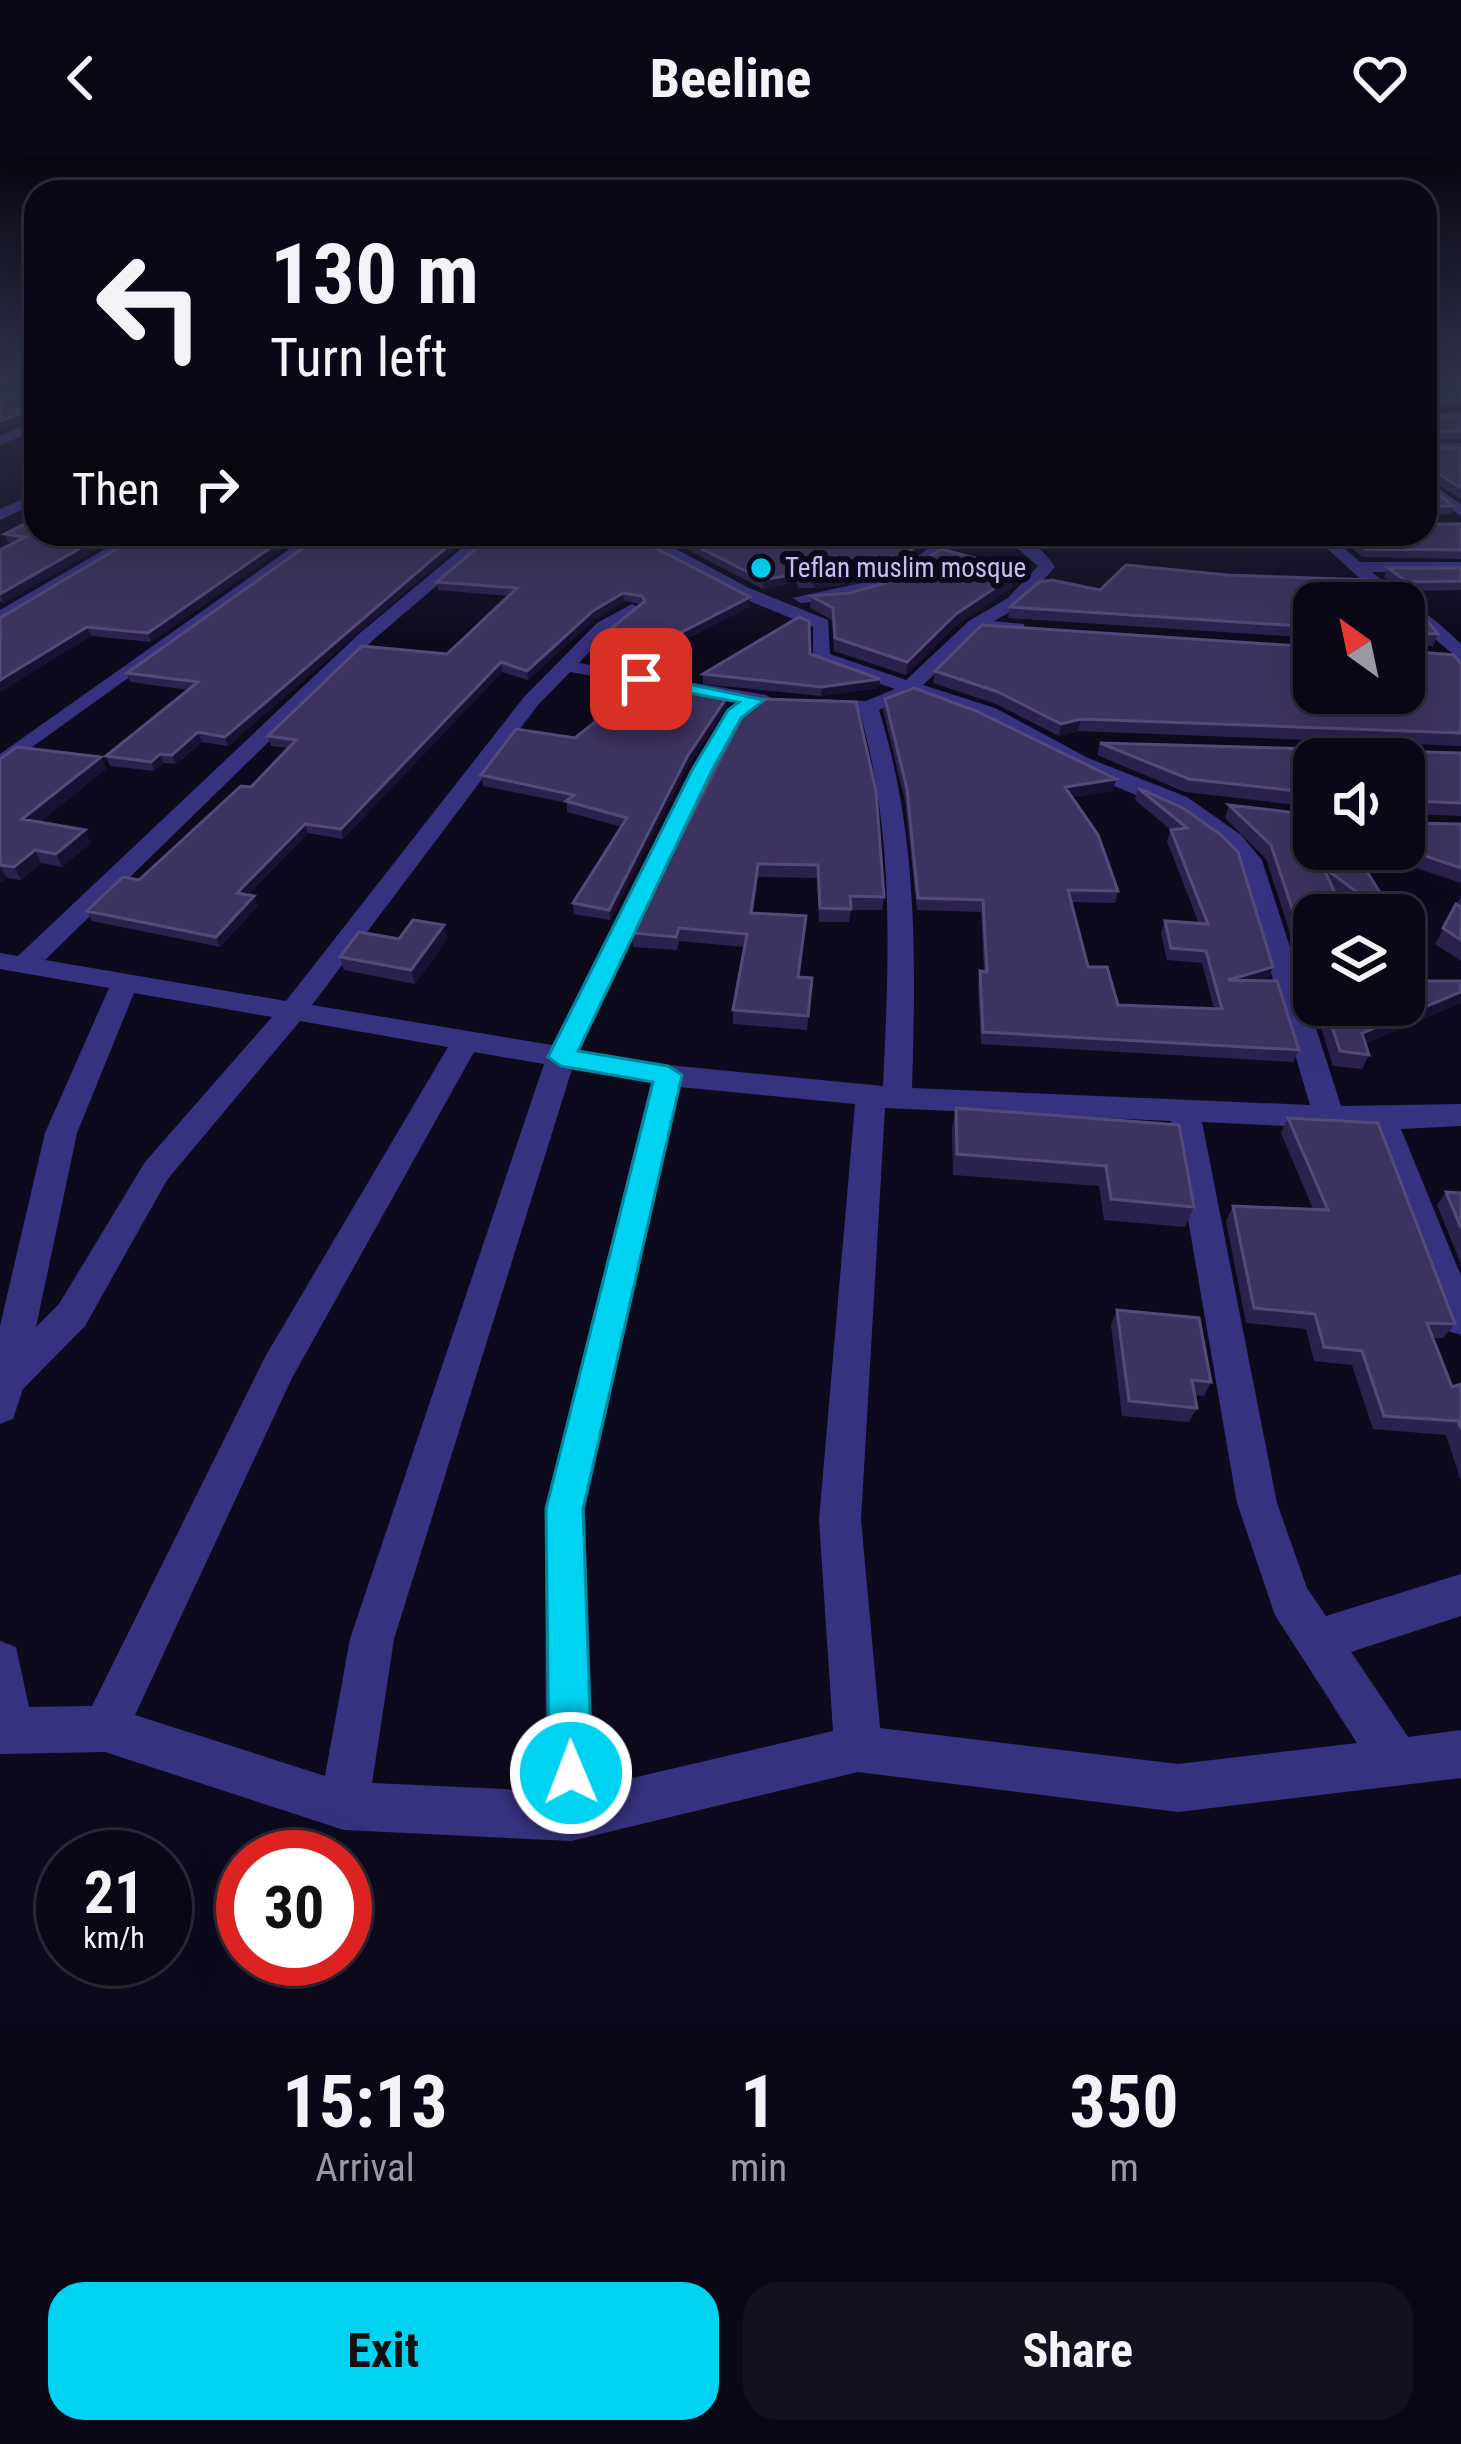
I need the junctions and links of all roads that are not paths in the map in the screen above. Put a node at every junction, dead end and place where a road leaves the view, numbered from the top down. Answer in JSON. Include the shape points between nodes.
{"nodes":[{"id":1,"x":121,"y":546,"type":"edge"},
{"id":2,"x":304,"y":546,"type":"edge"},
{"id":3,"x":475,"y":546,"type":"edge"},
{"id":4,"x":657,"y":546,"type":"edge"},
{"id":5,"x":937,"y":546,"type":"edge"},
{"id":6,"x":1021,"y":546,"type":"edge"},
{"id":7,"x":1332,"y":546,"type":"edge"},
{"id":8,"x":1356,"y":567,"type":"junction"},
{"id":9,"x":1461,"y":567,"type":"edge"},
{"id":10,"x":1373,"y":582,"type":"edge"},
{"id":11,"x":743,"y":592,"type":"junction"},
{"id":12,"x":632,"y":609,"type":"edge"},
{"id":13,"x":0,"y":616,"type":"edge"},
{"id":14,"x":1425,"y":617,"type":"edge"},
{"id":15,"x":974,"y":626,"type":"junction"},
{"id":16,"x":1036,"y":629,"type":"edge"},
{"id":17,"x":1425,"y":655,"type":"edge"},
{"id":18,"x":1461,"y":656,"type":"edge"},
{"id":19,"x":566,"y":665,"type":"junction"},
{"id":20,"x":909,"y":688,"type":"junction"},
{"id":21,"x":754,"y":700,"type":"junction"},
{"id":22,"x":868,"y":707,"type":"junction"},
{"id":23,"x":1102,"y":743,"type":"edge"},
{"id":24,"x":1056,"y":748,"type":"junction"},
{"id":25,"x":0,"y":764,"type":"edge"},
{"id":26,"x":1182,"y":802,"type":"junction"},
{"id":27,"x":1226,"y":806,"type":"edge"},
{"id":28,"x":12,"y":963,"type":"edge"},
{"id":29,"x":125,"y":982,"type":"junction"},
{"id":30,"x":293,"y":1011,"type":"junction"},
{"id":31,"x":466,"y":1041,"type":"junction"},
{"id":32,"x":561,"y":1057,"type":"junction"},
{"id":33,"x":668,"y":1075,"type":"junction"},
{"id":34,"x":884,"y":1096,"type":"junction"},
{"id":35,"x":1184,"y":1110,"type":"junction"},
{"id":36,"x":1328,"y":1113,"type":"junction"},
{"id":37,"x":1461,"y":1114,"type":"edge"},
{"id":38,"x":1382,"y":1119,"type":"junction"},
{"id":39,"x":1461,"y":1320,"type":"edge"},
{"id":40,"x":3,"y":1394,"type":"edge"},
{"id":41,"x":1461,"y":1594,"type":"edge"},
{"id":42,"x":1314,"y":1642,"type":"junction"},
{"id":43,"x":0,"y":1664,"type":"edge"},
{"id":44,"x":5,"y":1729,"type":"edge"},
{"id":45,"x":105,"y":1729,"type":"junction"},
{"id":46,"x":858,"y":1749,"type":"junction"},
{"id":47,"x":1461,"y":1754,"type":"edge"},
{"id":48,"x":1397,"y":1764,"type":"junction"},
{"id":49,"x":344,"y":1806,"type":"junction"},
{"id":50,"x":572,"y":1817,"type":"junction"}],
"edges":[{"from":1,"to":13,"type":"street"},
{"from":2,"to":25,"type":"street"},
{"from":3,"to":28,"type":"street"},
{"from":4,"to":11,"type":"street"},
{"from":5,"to":11,"type":"street","via":[[930,561],[897,580],[819,597]]},
{"from":6,"to":15,"type":"street","via":[[1046,566],[1014,602]]},
{"from":7,"to":8,"type":"street"},
{"from":8,"to":9,"type":"street"},
{"from":8,"to":10,"type":"street"},
{"from":11,"to":20,"type":"street","via":[[822,624],[820,657]]},
{"from":12,"to":19,"type":"street"},
{"from":14,"to":18,"type":"street"},
{"from":15,"to":16,"type":"street"},
{"from":15,"to":20,"type":"street"},
{"from":17,"to":18,"type":"street"},
{"from":19,"to":21,"type":"street"},
{"from":19,"to":30,"type":"street"},
{"from":20,"to":22,"type":"street"},
{"from":20,"to":24,"type":"street","via":[[988,712]]},
{"from":21,"to":22,"type":"street"},
{"from":21,"to":32,"type":"street","via":[[734,714],[702,770]]},
{"from":22,"to":34,"type":"street","via":[[887,760],[904,884]]},
{"from":23,"to":24,"type":"street"},
{"from":24,"to":26,"type":"street"},
{"from":26,"to":27,"type":"street"},
{"from":26,"to":36,"type":"street","via":[[1230,834],[1250,860]]},
{"from":28,"to":29,"type":"street"},
{"from":29,"to":30,"type":"street"},
{"from":29,"to":40,"type":"street","via":[[61,1133]]},
{"from":30,"to":31,"type":"street"},
{"from":30,"to":40,"type":"street","via":[[156,1171],[72,1316]]},
{"from":31,"to":32,"type":"street"},
{"from":31,"to":45,"type":"street","via":[[278,1368]]},
{"from":32,"to":33,"type":"street"},
{"from":32,"to":49,"type":"street","via":[[372,1639]]},
{"from":33,"to":34,"type":"street"},
{"from":33,"to":50,"type":"street","via":[[565,1509]]},
{"from":34,"to":35,"type":"street"},
{"from":34,"to":46,"type":"street","via":[[840,1520]]},
{"from":35,"to":36,"type":"street"},
{"from":35,"to":42,"type":"street","via":[[1258,1502],[1290,1600]]},
{"from":36,"to":38,"type":"street"},
{"from":37,"to":38,"type":"street"},
{"from":38,"to":39,"type":"street"},
{"from":41,"to":42,"type":"street"},
{"from":42,"to":48,"type":"street"},
{"from":43,"to":44,"type":"street"},
{"from":44,"to":45,"type":"street"},
{"from":45,"to":49,"type":"street"},
{"from":46,"to":48,"type":"street","via":[[1178,1788]]},
{"from":46,"to":50,"type":"street"},
{"from":47,"to":48,"type":"street"},
{"from":49,"to":50,"type":"street"}]}
